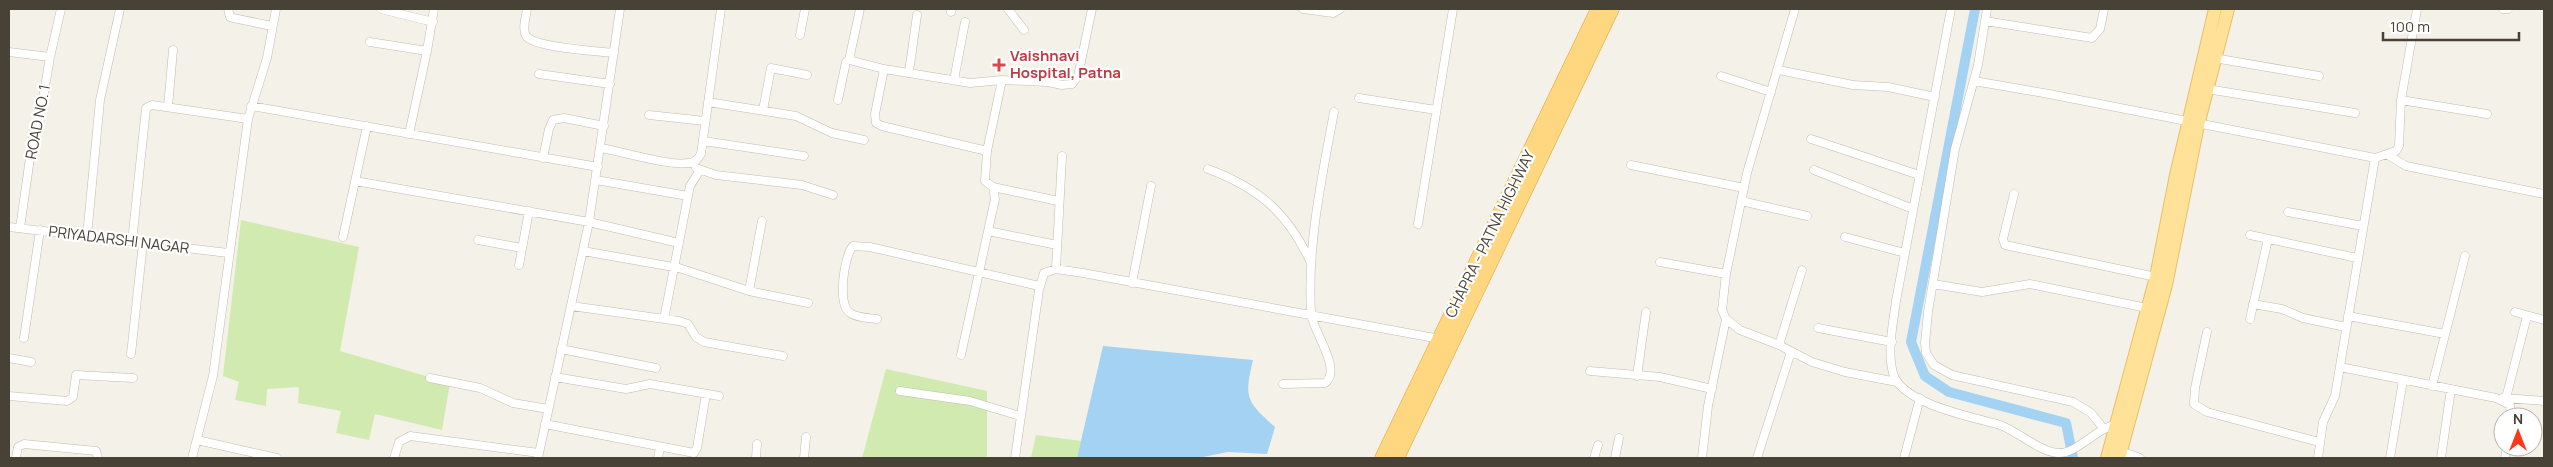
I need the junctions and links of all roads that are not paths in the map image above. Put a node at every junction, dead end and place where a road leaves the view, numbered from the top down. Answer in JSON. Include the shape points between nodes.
{"nodes":[{"id":1,"x":61,"y":9,"type":"edge"},
{"id":2,"x":120,"y":9,"type":"edge"},
{"id":3,"x":228,"y":9,"type":"edge"},
{"id":4,"x":276,"y":9,"type":"edge"},
{"id":5,"x":381,"y":9,"type":"edge"},
{"id":6,"x":434,"y":9,"type":"edge"},
{"id":7,"x":527,"y":9,"type":"edge"},
{"id":8,"x":620,"y":9,"type":"edge"},
{"id":9,"x":721,"y":9,"type":"edge"},
{"id":10,"x":805,"y":9,"type":"edge"},
{"id":11,"x":860,"y":9,"type":"edge"},
{"id":12,"x":1008,"y":9,"type":"edge"},
{"id":13,"x":1092,"y":9,"type":"edge"},
{"id":14,"x":1303,"y":9,"type":"edge"},
{"id":15,"x":1340,"y":9,"type":"edge"},
{"id":16,"x":1453,"y":9,"type":"edge"},
{"id":17,"x":1598,"y":9,"type":"edge"},
{"id":18,"x":1612,"y":9,"type":"edge"},
{"id":19,"x":1795,"y":9,"type":"edge"},
{"id":20,"x":1951,"y":9,"type":"edge"},
{"id":21,"x":1987,"y":9,"type":"edge"},
{"id":22,"x":2104,"y":9,"type":"edge"},
{"id":23,"x":2215,"y":9,"type":"edge"},
{"id":24,"x":2228,"y":9,"type":"edge"},
{"id":25,"x":2416,"y":9,"type":"edge"},
{"id":26,"x":2503,"y":9,"type":"edge"},
{"id":27,"x":2508,"y":9,"type":"edge"},
{"id":28,"x":917,"y":15,"type":"dead end"},
{"id":29,"x":1985,"y":21,"type":"junction"},
{"id":30,"x":433,"y":22,"type":"junction"},
{"id":31,"x":966,"y":22,"type":"dead end"},
{"id":32,"x":272,"y":26,"type":"junction"},
{"id":33,"x":1024,"y":30,"type":"dead end"},
{"id":34,"x":800,"y":35,"type":"dead end"},
{"id":35,"x":370,"y":42,"type":"dead end"},
{"id":36,"x":173,"y":50,"type":"dead end"},
{"id":37,"x":428,"y":51,"type":"junction"},
{"id":38,"x":9,"y":52,"type":"edge"},
{"id":39,"x":614,"y":54,"type":"junction"},
{"id":40,"x":50,"y":57,"type":"junction"},
{"id":41,"x":2214,"y":58,"type":"junction"},
{"id":42,"x":849,"y":60,"type":"junction"},
{"id":43,"x":884,"y":69,"type":"junction"},
{"id":44,"x":1778,"y":70,"type":"junction"},
{"id":45,"x":909,"y":72,"type":"junction"},
{"id":46,"x":539,"y":74,"type":"dead end"},
{"id":47,"x":807,"y":75,"type":"dead end"},
{"id":48,"x":1721,"y":76,"type":"dead end"},
{"id":49,"x":2319,"y":76,"type":"dead end"},
{"id":50,"x":954,"y":80,"type":"junction"},
{"id":51,"x":1002,"y":80,"type":"junction"},
{"id":52,"x":1974,"y":82,"type":"junction"},
{"id":53,"x":610,"y":84,"type":"junction"},
{"id":54,"x":2207,"y":88,"type":"junction"},
{"id":55,"x":1772,"y":92,"type":"junction"},
{"id":56,"x":1935,"y":97,"type":"junction"},
{"id":57,"x":1359,"y":98,"type":"dead end"},
{"id":58,"x":838,"y":100,"type":"dead end"},
{"id":59,"x":2401,"y":100,"type":"junction"},
{"id":60,"x":708,"y":102,"type":"junction"},
{"id":61,"x":251,"y":106,"type":"junction"},
{"id":62,"x":168,"y":107,"type":"junction"},
{"id":63,"x":763,"y":110,"type":"junction"},
{"id":64,"x":1436,"y":110,"type":"junction"},
{"id":65,"x":1334,"y":112,"type":"dead end"},
{"id":66,"x":2355,"y":113,"type":"dead end"},
{"id":67,"x":2487,"y":114,"type":"dead end"},
{"id":68,"x":649,"y":115,"type":"dead end"},
{"id":69,"x":248,"y":119,"type":"junction"},
{"id":70,"x":705,"y":121,"type":"junction"},
{"id":71,"x":2193,"y":124,"type":"junction"},
{"id":72,"x":367,"y":126,"type":"junction"},
{"id":73,"x":604,"y":126,"type":"junction"},
{"id":74,"x":410,"y":134,"type":"junction"},
{"id":75,"x":1811,"y":139,"type":"dead end"},
{"id":76,"x":703,"y":140,"type":"junction"},
{"id":77,"x":864,"y":140,"type":"dead end"},
{"id":78,"x":601,"y":148,"type":"junction"},
{"id":79,"x":987,"y":151,"type":"junction"},
{"id":80,"x":2388,"y":155,"type":"junction"},
{"id":81,"x":804,"y":156,"type":"dead end"},
{"id":82,"x":1062,"y":156,"type":"dead end"},
{"id":83,"x":543,"y":158,"type":"junction"},
{"id":84,"x":2375,"y":158,"type":"junction"},
{"id":85,"x":691,"y":163,"type":"junction"},
{"id":86,"x":1631,"y":165,"type":"dead end"},
{"id":87,"x":598,"y":166,"type":"junction"},
{"id":88,"x":1208,"y":169,"type":"dead end"},
{"id":89,"x":700,"y":170,"type":"junction"},
{"id":90,"x":1814,"y":170,"type":"dead end"},
{"id":91,"x":1919,"y":175,"type":"junction"},
{"id":92,"x":596,"y":180,"type":"junction"},
{"id":93,"x":355,"y":181,"type":"junction"},
{"id":94,"x":1151,"y":186,"type":"dead end"},
{"id":95,"x":993,"y":187,"type":"junction"},
{"id":96,"x":1744,"y":188,"type":"junction"},
{"id":97,"x":2014,"y":194,"type":"dead end"},
{"id":98,"x":2544,"y":194,"type":"edge"},
{"id":99,"x":833,"y":195,"type":"dead end"},
{"id":100,"x":688,"y":196,"type":"junction"},
{"id":101,"x":1741,"y":201,"type":"junction"},
{"id":102,"x":1058,"y":202,"type":"junction"},
{"id":103,"x":1913,"y":209,"type":"junction"},
{"id":104,"x":529,"y":211,"type":"junction"},
{"id":105,"x":2288,"y":212,"type":"dead end"},
{"id":106,"x":1807,"y":216,"type":"dead end"},
{"id":107,"x":762,"y":221,"type":"dead end"},
{"id":108,"x":589,"y":222,"type":"junction"},
{"id":109,"x":1418,"y":224,"type":"dead end"},
{"id":110,"x":2363,"y":226,"type":"junction"},
{"id":111,"x":9,"y":227,"type":"edge"},
{"id":112,"x":20,"y":228,"type":"junction"},
{"id":113,"x":40,"y":230,"type":"junction"},
{"id":114,"x":988,"y":231,"type":"junction"},
{"id":115,"x":2250,"y":235,"type":"dead end"},
{"id":116,"x":87,"y":236,"type":"junction"},
{"id":117,"x":343,"y":237,"type":"dead end"},
{"id":118,"x":1845,"y":237,"type":"dead end"},
{"id":119,"x":2268,"y":239,"type":"junction"},
{"id":120,"x":478,"y":240,"type":"dead end"},
{"id":121,"x":132,"y":242,"type":"junction"},
{"id":122,"x":143,"y":243,"type":"junction"},
{"id":123,"x":679,"y":243,"type":"junction"},
{"id":124,"x":1057,"y":245,"type":"junction"},
{"id":125,"x":522,"y":248,"type":"junction"},
{"id":126,"x":583,"y":251,"type":"junction"},
{"id":127,"x":228,"y":253,"type":"junction"},
{"id":128,"x":1905,"y":253,"type":"junction"},
{"id":129,"x":2465,"y":256,"type":"dead end"},
{"id":130,"x":2357,"y":258,"type":"junction"},
{"id":131,"x":1660,"y":262,"type":"dead end"},
{"id":132,"x":1312,"y":264,"type":"junction"},
{"id":133,"x":519,"y":265,"type":"dead end"},
{"id":134,"x":674,"y":267,"type":"junction"},
{"id":135,"x":1056,"y":269,"type":"junction"},
{"id":136,"x":1802,"y":270,"type":"dead end"},
{"id":137,"x":979,"y":272,"type":"junction"},
{"id":138,"x":1726,"y":274,"type":"junction"},
{"id":139,"x":2156,"y":277,"type":"junction"},
{"id":140,"x":1132,"y":283,"type":"junction"},
{"id":141,"x":1933,"y":284,"type":"junction"},
{"id":142,"x":1039,"y":286,"type":"junction"},
{"id":143,"x":749,"y":291,"type":"junction"},
{"id":144,"x":808,"y":303,"type":"dead end"},
{"id":145,"x":2253,"y":304,"type":"junction"},
{"id":146,"x":571,"y":306,"type":"junction"},
{"id":147,"x":2147,"y":308,"type":"junction"},
{"id":148,"x":1646,"y":312,"type":"dead end"},
{"id":149,"x":2515,"y":312,"type":"dead end"},
{"id":150,"x":1311,"y":315,"type":"junction"},
{"id":151,"x":2348,"y":316,"type":"junction"},
{"id":152,"x":2527,"y":316,"type":"junction"},
{"id":153,"x":664,"y":319,"type":"junction"},
{"id":154,"x":877,"y":319,"type":"dead end"},
{"id":155,"x":1726,"y":319,"type":"junction"},
{"id":156,"x":2250,"y":319,"type":"dead end"},
{"id":157,"x":2544,"y":320,"type":"edge"},
{"id":158,"x":2346,"y":327,"type":"junction"},
{"id":159,"x":1818,"y":328,"type":"dead end"},
{"id":160,"x":2207,"y":332,"type":"dead end"},
{"id":161,"x":2445,"y":334,"type":"junction"},
{"id":162,"x":24,"y":338,"type":"dead end"},
{"id":163,"x":1440,"y":338,"type":"junction"},
{"id":164,"x":1892,"y":342,"type":"junction"},
{"id":165,"x":1779,"y":345,"type":"junction"},
{"id":166,"x":561,"y":349,"type":"junction"},
{"id":167,"x":1791,"y":352,"type":"junction"},
{"id":168,"x":131,"y":354,"type":"dead end"},
{"id":169,"x":961,"y":355,"type":"dead end"},
{"id":170,"x":783,"y":356,"type":"dead end"},
{"id":171,"x":9,"y":358,"type":"edge"},
{"id":172,"x":31,"y":362,"type":"dead end"},
{"id":173,"x":2340,"y":367,"type":"junction"},
{"id":174,"x":656,"y":368,"type":"dead end"},
{"id":175,"x":1590,"y":371,"type":"dead end"},
{"id":176,"x":1637,"y":376,"type":"junction"},
{"id":177,"x":555,"y":377,"type":"junction"},
{"id":178,"x":133,"y":378,"type":"dead end"},
{"id":179,"x":430,"y":378,"type":"dead end"},
{"id":180,"x":2403,"y":380,"type":"junction"},
{"id":181,"x":1897,"y":382,"type":"junction"},
{"id":182,"x":1282,"y":384,"type":"dead end"},
{"id":183,"x":2432,"y":386,"type":"junction"},
{"id":184,"x":2451,"y":389,"type":"junction"},
{"id":185,"x":1712,"y":390,"type":"junction"},
{"id":186,"x":900,"y":391,"type":"dead end"},
{"id":187,"x":706,"y":394,"type":"junction"},
{"id":188,"x":9,"y":396,"type":"edge"},
{"id":189,"x":719,"y":396,"type":"dead end"},
{"id":190,"x":1920,"y":398,"type":"junction"},
{"id":191,"x":2496,"y":398,"type":"junction"},
{"id":192,"x":2506,"y":398,"type":"junction"},
{"id":193,"x":2544,"y":401,"type":"edge"},
{"id":194,"x":2510,"y":407,"type":"edge"},
{"id":195,"x":548,"y":410,"type":"junction"},
{"id":196,"x":1020,"y":416,"type":"junction"},
{"id":197,"x":545,"y":424,"type":"junction"},
{"id":198,"x":2122,"y":424,"type":"junction"},
{"id":199,"x":2103,"y":428,"type":"junction"},
{"id":200,"x":806,"y":437,"type":"dead end"},
{"id":201,"x":1619,"y":438,"type":"dead end"},
{"id":202,"x":198,"y":440,"type":"junction"},
{"id":203,"x":2320,"y":442,"type":"junction"},
{"id":204,"x":757,"y":444,"type":"dead end"},
{"id":205,"x":1598,"y":445,"type":"dead end"},
{"id":206,"x":660,"y":447,"type":"junction"},
{"id":207,"x":2120,"y":454,"type":"edge"},
{"id":208,"x":2049,"y":455,"type":"edge"},
{"id":209,"x":538,"y":456,"type":"edge"},
{"id":210,"x":16,"y":458,"type":"edge"},
{"id":211,"x":98,"y":458,"type":"edge"},
{"id":212,"x":192,"y":458,"type":"edge"},
{"id":213,"x":277,"y":458,"type":"edge"},
{"id":214,"x":394,"y":458,"type":"edge"},
{"id":215,"x":658,"y":458,"type":"edge"},
{"id":216,"x":756,"y":458,"type":"edge"},
{"id":217,"x":804,"y":458,"type":"edge"},
{"id":218,"x":1015,"y":458,"type":"edge"},
{"id":219,"x":1382,"y":458,"type":"edge"},
{"id":220,"x":1397,"y":458,"type":"edge"},
{"id":221,"x":1594,"y":458,"type":"edge"},
{"id":222,"x":1615,"y":458,"type":"edge"},
{"id":223,"x":1702,"y":458,"type":"edge"},
{"id":224,"x":1757,"y":458,"type":"edge"},
{"id":225,"x":1904,"y":458,"type":"edge"},
{"id":226,"x":2107,"y":458,"type":"edge"},
{"id":227,"x":2140,"y":458,"type":"edge"},
{"id":228,"x":2318,"y":458,"type":"edge"},
{"id":229,"x":2390,"y":458,"type":"edge"},
{"id":230,"x":2441,"y":458,"type":"edge"}],
"edges":[{"from":1,"to":40,"type":"street","name":"ROAD NO. 1"},
{"from":2,"to":116,"type":"street","via":[[100,100]]},
{"from":3,"to":32,"type":"street","via":[[232,18]]},
{"from":4,"to":32,"type":"street"},
{"from":5,"to":30,"type":"street"},
{"from":6,"to":30,"type":"street"},
{"from":7,"to":39,"type":"street","via":[[524,30],[531,40]]},
{"from":8,"to":39,"type":"street"},
{"from":9,"to":60,"type":"street"},
{"from":10,"to":34,"type":"street"},
{"from":11,"to":42,"type":"street"},
{"from":12,"to":33,"type":"street"},
{"from":13,"to":51,"type":"street","via":[[1076,81],[1062,85]]},
{"from":14,"to":15,"type":"street","via":[[1333,13]]},
{"from":16,"to":64,"type":"street"},
{"from":17,"to":163,"type":"highway","name":"CHAPRA - PATNA HIGHWAY"},
{"from":18,"to":220,"type":"highway","name":"CHAPRA - PATNA HIGHWAY"},
{"from":19,"to":44,"type":"street"},
{"from":20,"to":56,"type":"street"},
{"from":21,"to":29,"type":"street"},
{"from":22,"to":29,"type":"street","via":[[2100,29],[2092,38]]},
{"from":23,"to":71,"type":"main road"},
{"from":24,"to":41,"type":"main road"},
{"from":25,"to":59,"type":"street"},
{"from":26,"to":27,"type":"street"},
{"from":28,"to":45,"type":"street"},
{"from":29,"to":52,"type":"street"},
{"from":30,"to":37,"type":"street"},
{"from":31,"to":50,"type":"street"},
{"from":32,"to":61,"type":"street","via":[[267,58]]},
{"from":35,"to":37,"type":"street"},
{"from":36,"to":62,"type":"street"},
{"from":37,"to":74,"type":"street"},
{"from":38,"to":40,"type":"street"},
{"from":39,"to":53,"type":"street"},
{"from":40,"to":112,"type":"street","name":"ROAD NO. 1","via":[[39,123],[34,130]]},
{"from":41,"to":49,"type":"street"},
{"from":41,"to":54,"type":"main road"},
{"from":42,"to":43,"type":"street"},
{"from":42,"to":58,"type":"street"},
{"from":43,"to":45,"type":"street"},
{"from":43,"to":79,"type":"street","via":[[876,122]]},
{"from":44,"to":55,"type":"street"},
{"from":44,"to":56,"type":"street"},
{"from":45,"to":50,"type":"street"},
{"from":46,"to":53,"type":"street"},
{"from":47,"to":63,"type":"street","via":[[770,68]]},
{"from":48,"to":55,"type":"street"},
{"from":50,"to":51,"type":"street","via":[[970,83]]},
{"from":51,"to":79,"type":"street"},
{"from":52,"to":71,"type":"street"},
{"from":52,"to":141,"type":"street","via":[[1955,150]]},
{"from":53,"to":73,"type":"street"},
{"from":54,"to":66,"type":"street"},
{"from":54,"to":71,"type":"main road"},
{"from":55,"to":96,"type":"street"},
{"from":56,"to":91,"type":"street"},
{"from":57,"to":64,"type":"street"},
{"from":59,"to":67,"type":"street"},
{"from":59,"to":80,"type":"street","via":[[2399,146]]},
{"from":60,"to":63,"type":"street"},
{"from":60,"to":70,"type":"street"},
{"from":61,"to":69,"type":"street"},
{"from":61,"to":72,"type":"street"},
{"from":62,"to":69,"type":"street"},
{"from":62,"to":121,"type":"street","via":[[152,105],[146,108]]},
{"from":63,"to":77,"type":"street","via":[[806,119],[832,132]]},
{"from":64,"to":109,"type":"street"},
{"from":65,"to":132,"type":"street","via":[[1317,210]]},
{"from":68,"to":70,"type":"street"},
{"from":69,"to":127,"type":"street"},
{"from":70,"to":76,"type":"street"},
{"from":71,"to":84,"type":"street"},
{"from":71,"to":139,"type":"main road"},
{"from":71,"to":198,"type":"main road","via":[[2166,285]]},
{"from":72,"to":74,"type":"street"},
{"from":72,"to":93,"type":"street"},
{"from":73,"to":78,"type":"street"},
{"from":73,"to":83,"type":"street","via":[[564,118],[553,120]]},
{"from":74,"to":83,"type":"street"},
{"from":75,"to":91,"type":"street"},
{"from":76,"to":81,"type":"street"},
{"from":76,"to":85,"type":"street","via":[[698,160]]},
{"from":78,"to":85,"type":"street"},
{"from":78,"to":87,"type":"street"},
{"from":79,"to":95,"type":"street","via":[[985,181]]},
{"from":80,"to":84,"type":"street"},
{"from":80,"to":98,"type":"street","via":[[2406,166]]},
{"from":82,"to":102,"type":"street"},
{"from":83,"to":87,"type":"street"},
{"from":84,"to":110,"type":"street"},
{"from":85,"to":89,"type":"street"},
{"from":86,"to":96,"type":"street"},
{"from":87,"to":92,"type":"street"},
{"from":88,"to":132,"type":"street","via":[[1250,188],[1276,210],[1298,236]]},
{"from":89,"to":99,"type":"street","via":[[802,186]]},
{"from":89,"to":100,"type":"street","via":[[693,178]]},
{"from":90,"to":103,"type":"street"},
{"from":91,"to":103,"type":"street"},
{"from":92,"to":100,"type":"street"},
{"from":92,"to":108,"type":"street"},
{"from":93,"to":104,"type":"street"},
{"from":93,"to":117,"type":"street"},
{"from":94,"to":140,"type":"street"},
{"from":95,"to":102,"type":"street"},
{"from":95,"to":114,"type":"street","via":[[995,199]]},
{"from":96,"to":101,"type":"street"},
{"from":97,"to":139,"type":"street","via":[[2003,239],[2005,245]]},
{"from":100,"to":123,"type":"street"},
{"from":101,"to":106,"type":"street"},
{"from":101,"to":138,"type":"street"},
{"from":102,"to":124,"type":"street"},
{"from":103,"to":128,"type":"street"},
{"from":104,"to":108,"type":"street"},
{"from":104,"to":125,"type":"street"},
{"from":105,"to":110,"type":"street"},
{"from":107,"to":143,"type":"street"},
{"from":108,"to":123,"type":"street"},
{"from":108,"to":126,"type":"street"},
{"from":110,"to":130,"type":"street"},
{"from":111,"to":112,"type":"street","name":"PRIYADARSHI NAGAR"},
{"from":112,"to":113,"type":"street","name":"PRIYADARSHI NAGAR"},
{"from":113,"to":116,"type":"street","name":"PRIYADARSHI NAGAR"},
{"from":113,"to":162,"type":"street"},
{"from":114,"to":124,"type":"street"},
{"from":114,"to":137,"type":"street"},
{"from":115,"to":119,"type":"street"},
{"from":116,"to":121,"type":"street","name":"PRIYADARSHI NAGAR"},
{"from":118,"to":128,"type":"street"},
{"from":119,"to":130,"type":"street"},
{"from":119,"to":145,"type":"street"},
{"from":120,"to":125,"type":"street"},
{"from":121,"to":122,"type":"street","name":"PRIYADARSHI NAGAR"},
{"from":122,"to":127,"type":"street","name":"PRIYADARSHI NAGAR"},
{"from":122,"to":168,"type":"street"},
{"from":123,"to":134,"type":"street"},
{"from":124,"to":135,"type":"street"},
{"from":125,"to":133,"type":"street"},
{"from":126,"to":134,"type":"street"},
{"from":126,"to":146,"type":"street"},
{"from":127,"to":202,"type":"street","via":[[213,376]]},
{"from":128,"to":164,"type":"street"},
{"from":129,"to":161,"type":"street"},
{"from":130,"to":151,"type":"street"},
{"from":131,"to":138,"type":"street"},
{"from":132,"to":150,"type":"street"},
{"from":134,"to":143,"type":"street"},
{"from":134,"to":153,"type":"street"},
{"from":135,"to":140,"type":"street"},
{"from":135,"to":142,"type":"street","via":[[1044,272]]},
{"from":136,"to":165,"type":"street"},
{"from":137,"to":142,"type":"street"},
{"from":137,"to":154,"type":"street","via":[[853,246],[849,250],[843,281],[845,308],[850,313]]},
{"from":137,"to":169,"type":"street"},
{"from":138,"to":155,"type":"street","via":[[1722,297]]},
{"from":139,"to":147,"type":"main road"},
{"from":140,"to":150,"type":"street"},
{"from":141,"to":147,"type":"street","via":[[1982,292],[2030,284]]},
{"from":141,"to":199,"type":"street","via":[[1925,343],[1928,358],[1934,365],[1952,375],[2073,402],[2090,413]]},
{"from":142,"to":196,"type":"street"},
{"from":143,"to":144,"type":"street"},
{"from":145,"to":156,"type":"street"},
{"from":145,"to":158,"type":"street"},
{"from":146,"to":153,"type":"street"},
{"from":146,"to":166,"type":"street"},
{"from":147,"to":198,"type":"main road"},
{"from":148,"to":176,"type":"street"},
{"from":149,"to":152,"type":"street"},
{"from":150,"to":163,"type":"street"},
{"from":150,"to":182,"type":"street","via":[[1329,359],[1330,379],[1316,384]]},
{"from":151,"to":158,"type":"street"},
{"from":151,"to":161,"type":"street"},
{"from":152,"to":157,"type":"street"},
{"from":152,"to":192,"type":"street"},
{"from":153,"to":170,"type":"street","via":[[688,324],[696,337],[704,342]]},
{"from":155,"to":165,"type":"street","via":[[1740,330]]},
{"from":155,"to":185,"type":"street"},
{"from":158,"to":173,"type":"street"},
{"from":159,"to":164,"type":"street"},
{"from":160,"to":203,"type":"street","via":[[2194,404],[2207,412]]},
{"from":161,"to":183,"type":"street"},
{"from":163,"to":219,"type":"highway","name":"CHAPRA - PATNA HIGHWAY"},
{"from":164,"to":181,"type":"street","via":[[1893,373]]},
{"from":165,"to":167,"type":"street"},
{"from":166,"to":174,"type":"street"},
{"from":166,"to":177,"type":"street"},
{"from":167,"to":181,"type":"street","via":[[1826,367]]},
{"from":167,"to":224,"type":"street"},
{"from":171,"to":172,"type":"street"},
{"from":173,"to":180,"type":"street"},
{"from":173,"to":203,"type":"street","via":[[2335,396],[2323,422]]},
{"from":175,"to":176,"type":"street"},
{"from":176,"to":185,"type":"street","via":[[1660,377]]},
{"from":177,"to":187,"type":"street","via":[[626,389],[650,384]]},
{"from":177,"to":195,"type":"street"},
{"from":178,"to":188,"type":"street","via":[[76,376],[73,397],[66,401]]},
{"from":179,"to":195,"type":"street","via":[[480,388],[513,403]]},
{"from":180,"to":183,"type":"street"},
{"from":180,"to":229,"type":"street"},
{"from":181,"to":190,"type":"street"},
{"from":183,"to":184,"type":"street"},
{"from":184,"to":191,"type":"street"},
{"from":184,"to":230,"type":"street"},
{"from":185,"to":223,"type":"street"},
{"from":186,"to":196,"type":"street","via":[[970,401]]},
{"from":187,"to":189,"type":"street"},
{"from":187,"to":206,"type":"street","via":[[696,451],[689,453]]},
{"from":190,"to":208,"type":"street","via":[[2010,429]]},
{"from":190,"to":225,"type":"street"},
{"from":191,"to":192,"type":"street"},
{"from":191,"to":194,"type":"street"},
{"from":192,"to":193,"type":"street"},
{"from":195,"to":197,"type":"street"},
{"from":196,"to":218,"type":"street"},
{"from":197,"to":206,"type":"street"},
{"from":197,"to":209,"type":"street"},
{"from":198,"to":199,"type":"street"},
{"from":198,"to":207,"type":"main road"},
{"from":198,"to":226,"type":"main road"},
{"from":199,"to":208,"type":"street","via":[[2066,452]]},
{"from":200,"to":217,"type":"street"},
{"from":201,"to":222,"type":"street"},
{"from":202,"to":212,"type":"street"},
{"from":202,"to":213,"type":"street"},
{"from":203,"to":228,"type":"street"},
{"from":204,"to":216,"type":"street"},
{"from":205,"to":221,"type":"street"},
{"from":206,"to":215,"type":"street"},
{"from":207,"to":227,"type":"street"},
{"from":209,"to":214,"type":"street","via":[[410,436],[399,442]]},
{"from":210,"to":211,"type":"street","via":[[18,447],[24,444],[96,451]]}]}
